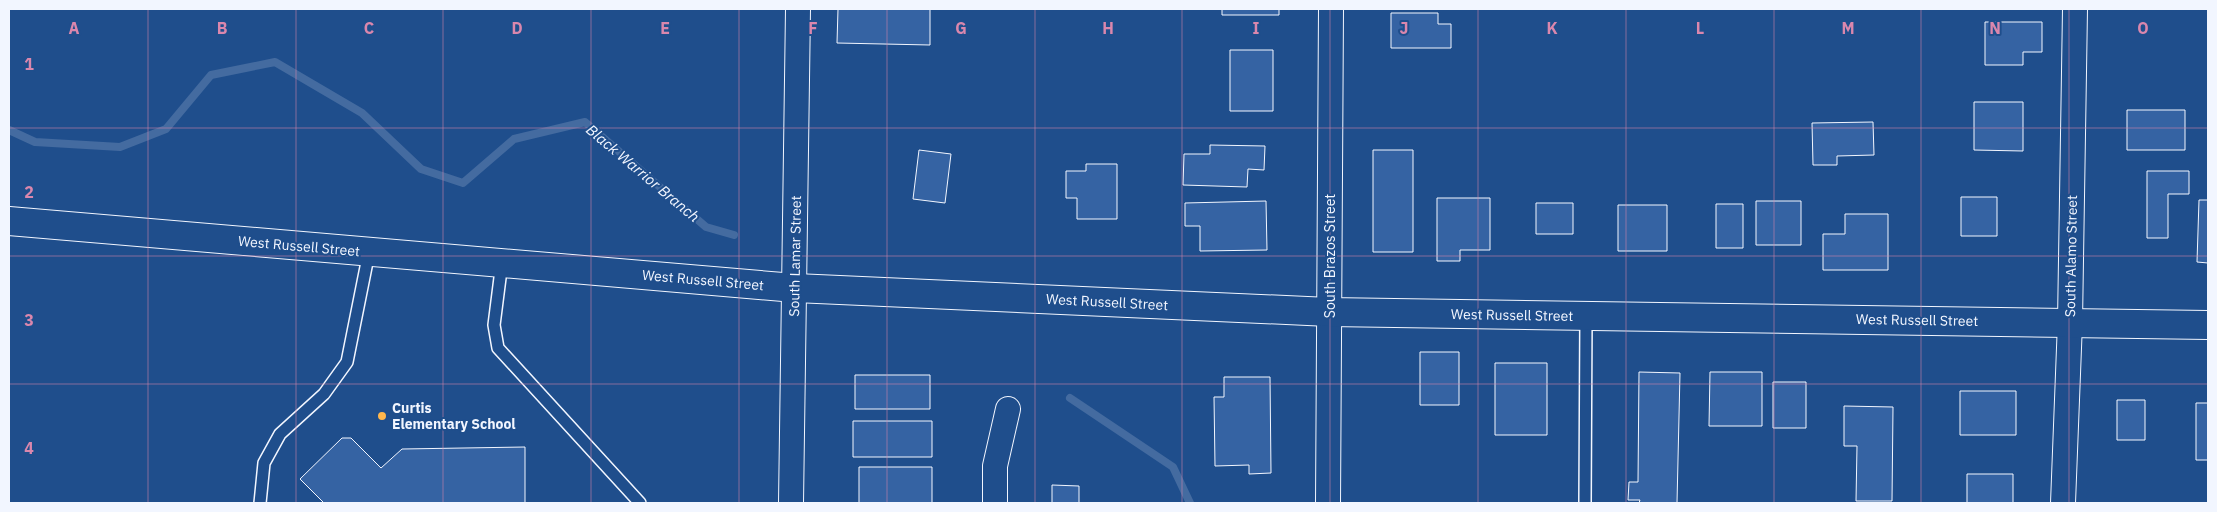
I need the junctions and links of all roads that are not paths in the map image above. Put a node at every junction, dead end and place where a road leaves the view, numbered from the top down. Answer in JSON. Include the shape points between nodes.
{"nodes":[{"id":1,"x":798,"y":9,"type":"edge"},
{"id":2,"x":1332,"y":9,"type":"edge"},
{"id":3,"x":2075,"y":9,"type":"edge"},
{"id":4,"x":9,"y":221,"type":"edge"},
{"id":5,"x":369,"y":252,"type":"junction"},
{"id":6,"x":502,"y":262,"type":"junction"},
{"id":7,"x":794,"y":288,"type":"junction"},
{"id":8,"x":1330,"y":312,"type":"junction"},
{"id":9,"x":1586,"y":316,"type":"junction"},
{"id":10,"x":2070,"y":322,"type":"junction"},
{"id":11,"x":2208,"y":325,"type":"edge"},
{"id":12,"x":1008,"y":410,"type":"dead end"},
{"id":13,"x":260,"y":503,"type":"edge"},
{"id":14,"x":640,"y":503,"type":"edge"},
{"id":15,"x":791,"y":503,"type":"edge"},
{"id":16,"x":995,"y":503,"type":"edge"},
{"id":17,"x":1328,"y":503,"type":"edge"},
{"id":18,"x":1585,"y":503,"type":"edge"},
{"id":19,"x":2063,"y":503,"type":"edge"}],
"edges":[{"from":1,"to":7,"type":"street","name":"South Lamar Street"},
{"from":2,"to":8,"type":"street","name":"South Brazos Street"},
{"from":3,"to":10,"type":"street","name":"South Alamo Street"},
{"from":4,"to":5,"type":"street","name":"West Russell Street"},
{"from":5,"to":6,"type":"street","name":"West Russell Street"},
{"from":5,"to":13,"type":"lane","via":[[347,362],[324,394],[280,434],[264,463]]},
{"from":6,"to":7,"type":"street","name":"West Russell Street"},
{"from":6,"to":14,"type":"lane","via":[[494,325],[498,348]]},
{"from":7,"to":8,"type":"street","name":"West Russell Street"},
{"from":7,"to":15,"type":"street","name":"South Lamar Street"},
{"from":8,"to":9,"type":"street","name":"West Russell Street"},
{"from":8,"to":17,"type":"street","name":"South Brazos Street"},
{"from":9,"to":10,"type":"street","name":"West Russell Street"},
{"from":9,"to":18,"type":"lane"},
{"from":10,"to":11,"type":"street","name":"West Russell Street"},
{"from":10,"to":19,"type":"street","name":"South Alamo Street"},
{"from":12,"to":16,"type":"street","via":[[996,466]]}]}
